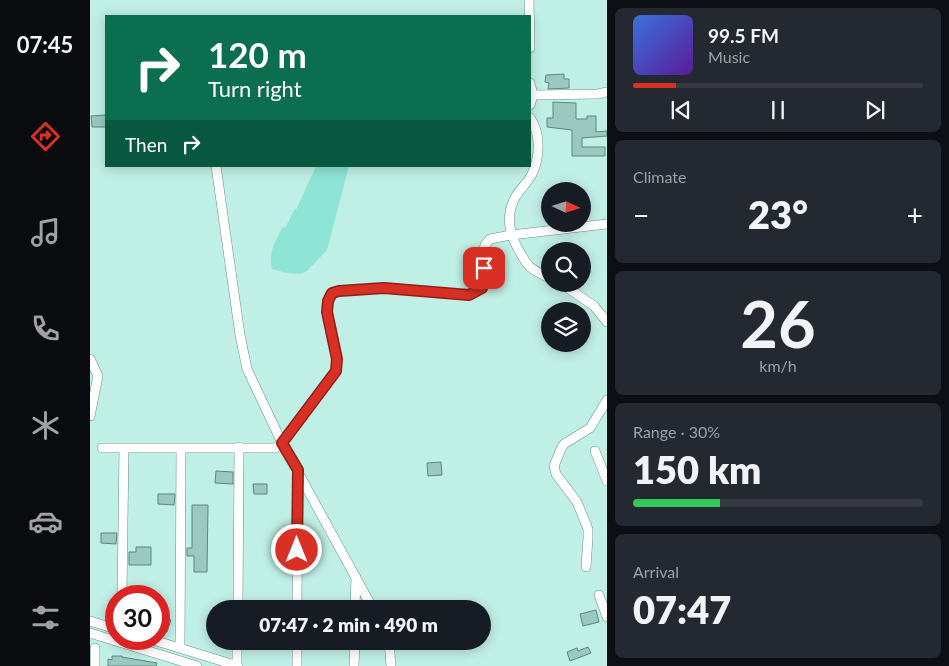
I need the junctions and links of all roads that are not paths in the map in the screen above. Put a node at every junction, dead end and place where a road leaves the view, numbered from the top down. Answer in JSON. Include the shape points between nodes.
{"nodes":[{"id":1,"x":529,"y":0,"type":"edge"},
{"id":2,"x":529,"y":15,"type":"edge"},
{"id":3,"x":531,"y":87,"type":"edge"},
{"id":4,"x":606,"y":92,"type":"edge"},
{"id":5,"x":533,"y":95,"type":"junction"},
{"id":6,"x":531,"y":102,"type":"edge"},
{"id":7,"x":531,"y":120,"type":"edge"},
{"id":8,"x":216,"y":167,"type":"edge"},
{"id":9,"x":606,"y":224,"type":"edge"},
{"id":10,"x":511,"y":234,"type":"junction"},
{"id":11,"x":541,"y":273,"type":"edge"},
{"id":12,"x":574,"y":292,"type":"edge"},
{"id":13,"x":606,"y":322,"type":"edge"},
{"id":14,"x":90,"y":359,"type":"edge"},
{"id":15,"x":606,"y":400,"type":"edge"},
{"id":16,"x":90,"y":416,"type":"edge"},
{"id":17,"x":282,"y":443,"type":"junction"},
{"id":18,"x":102,"y":448,"type":"dead end"},
{"id":19,"x":124,"y":448,"type":"junction"},
{"id":20,"x":182,"y":448,"type":"junction"},
{"id":21,"x":239,"y":448,"type":"junction"},
{"id":22,"x":595,"y":451,"type":"dead end"},
{"id":23,"x":298,"y":470,"type":"junction"},
{"id":24,"x":606,"y":481,"type":"edge"},
{"id":25,"x":586,"y":567,"type":"dead end"},
{"id":26,"x":356,"y":577,"type":"junction"},
{"id":27,"x":122,"y":585,"type":"edge"},
{"id":28,"x":599,"y":595,"type":"dead end"},
{"id":29,"x":238,"y":600,"type":"edge"},
{"id":30,"x":297,"y":600,"type":"edge"},
{"id":31,"x":355,"y":600,"type":"edge"},
{"id":32,"x":368,"y":600,"type":"edge"},
{"id":33,"x":606,"y":617,"type":"edge"},
{"id":34,"x":90,"y":621,"type":"edge"},
{"id":35,"x":105,"y":626,"type":"edge"},
{"id":36,"x":90,"y":634,"type":"edge"},
{"id":37,"x":170,"y":645,"type":"edge"},
{"id":38,"x":95,"y":648,"type":"dead end"},
{"id":39,"x":180,"y":648,"type":"junction"},
{"id":40,"x":237,"y":650,"type":"edge"},
{"id":41,"x":297,"y":650,"type":"edge"},
{"id":42,"x":354,"y":650,"type":"edge"},
{"id":43,"x":390,"y":650,"type":"edge"},
{"id":44,"x":95,"y":666,"type":"edge"},
{"id":45,"x":197,"y":666,"type":"edge"},
{"id":46,"x":238,"y":666,"type":"edge"},
{"id":47,"x":297,"y":666,"type":"edge"},
{"id":48,"x":354,"y":666,"type":"edge"},
{"id":49,"x":391,"y":666,"type":"edge"}],
"edges":[{"from":1,"to":2,"type":"street"},
{"from":3,"to":5,"type":"street"},
{"from":4,"to":5,"type":"street"},
{"from":5,"to":6,"type":"street"},
{"from":7,"to":10,"type":"street","via":[[536,129],[537,155],[532,174],[516,195],[509,211]]},
{"from":8,"to":17,"type":"street","via":[[247,369]]},
{"from":9,"to":10,"type":"street"},
{"from":10,"to":11,"type":"street","via":[[529,267]]},
{"from":10,"to":17,"type":"street","via":[[490,239],[485,245],[485,279],[482,288],[469,295],[384,288],[332,293],[327,312],[337,359],[336,371]]},
{"from":12,"to":13,"type":"street","via":[[594,306]]},
{"from":14,"to":16,"type":"street","via":[[98,376]]},
{"from":15,"to":25,"type":"street","via":[[590,428],[560,449],[554,466],[556,474],[577,502],[588,529]]},
{"from":17,"to":21,"type":"street","via":[[274,448]]},
{"from":17,"to":23,"type":"street"},
{"from":18,"to":19,"type":"street"},
{"from":19,"to":20,"type":"street"},
{"from":19,"to":27,"type":"street"},
{"from":20,"to":21,"type":"street"},
{"from":20,"to":39,"type":"street"},
{"from":21,"to":29,"type":"street"},
{"from":22,"to":24,"type":"street"},
{"from":23,"to":26,"type":"street"},
{"from":23,"to":30,"type":"street"},
{"from":26,"to":31,"type":"street"},
{"from":26,"to":32,"type":"street"},
{"from":28,"to":33,"type":"street"},
{"from":34,"to":35,"type":"street"},
{"from":36,"to":45,"type":"street"},
{"from":37,"to":39,"type":"street"},
{"from":38,"to":44,"type":"street"},
{"from":39,"to":46,"type":"street"},
{"from":40,"to":46,"type":"street"},
{"from":41,"to":47,"type":"street"},
{"from":42,"to":48,"type":"street"},
{"from":43,"to":49,"type":"street"}]}
